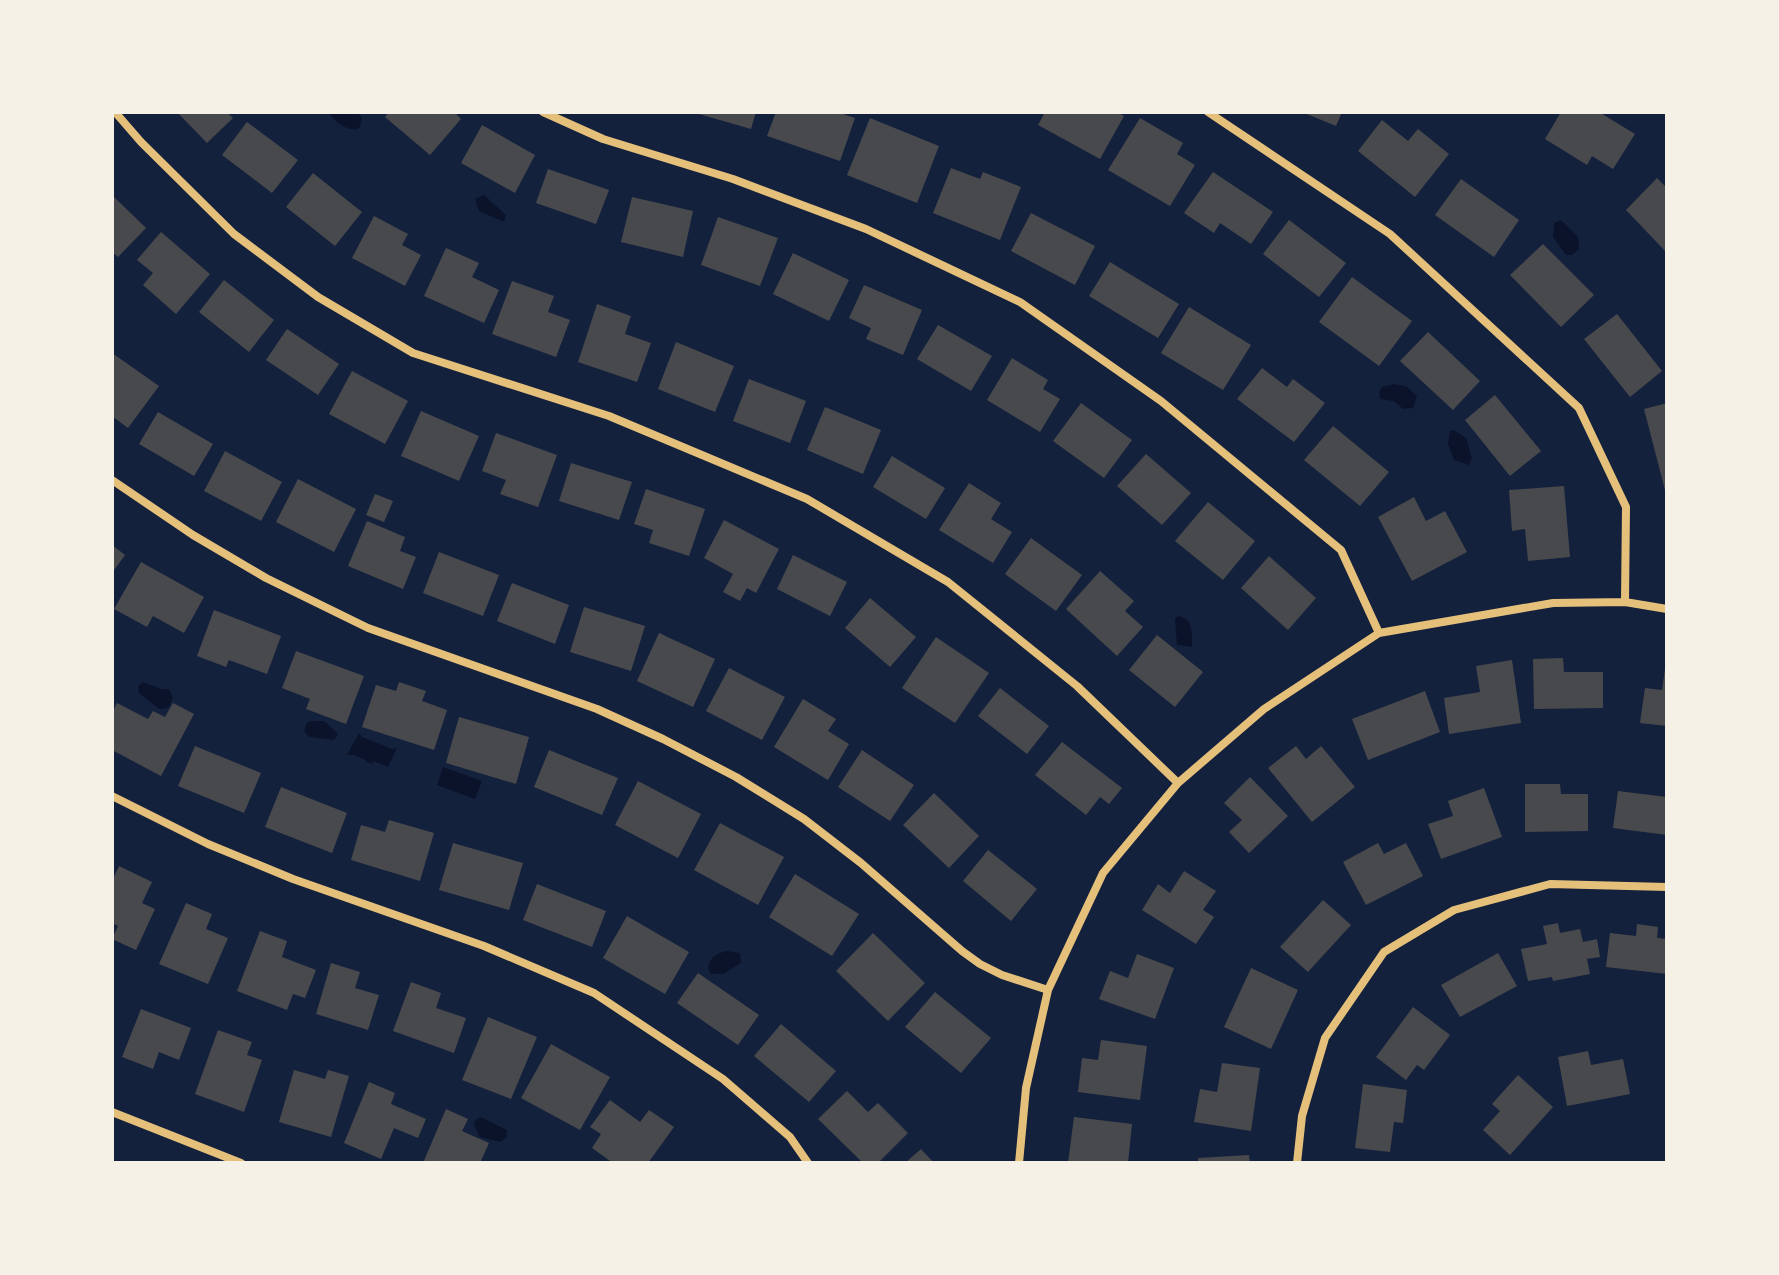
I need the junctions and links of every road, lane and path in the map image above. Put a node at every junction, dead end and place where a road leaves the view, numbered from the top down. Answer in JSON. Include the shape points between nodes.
{"nodes":[{"id":1,"x":115,"y":112,"type":"edge"},
{"id":2,"x":543,"y":112,"type":"edge"},
{"id":3,"x":1215,"y":114,"type":"edge"},
{"id":4,"x":112,"y":480,"type":"edge"},
{"id":5,"x":1625,"y":602,"type":"junction"},
{"id":6,"x":1667,"y":609,"type":"edge"},
{"id":7,"x":1379,"y":633,"type":"junction"},
{"id":8,"x":1178,"y":783,"type":"junction"},
{"id":9,"x":112,"y":796,"type":"edge"},
{"id":10,"x":1667,"y":887,"type":"edge"},
{"id":11,"x":1048,"y":990,"type":"junction"},
{"id":12,"x":112,"y":1112,"type":"edge"},
{"id":13,"x":241,"y":1163,"type":"edge"},
{"id":14,"x":808,"y":1163,"type":"edge"},
{"id":15,"x":1019,"y":1163,"type":"edge"},
{"id":16,"x":1297,"y":1163,"type":"edge"}],
"edges":[{"from":1,"to":8,"type":"street","via":[[234,234],[318,297],[413,353],[609,416],[807,499],[948,582],[1077,686]]},
{"from":2,"to":7,"type":"street","via":[[603,139],[733,179],[866,229],[1020,302],[1161,401],[1341,550]]},
{"from":3,"to":5,"type":"street","via":[[1390,234],[1579,408],[1626,507]]},
{"from":4,"to":11,"type":"street","via":[[266,578],[368,628],[597,709],[736,777],[861,863],[980,964]]},
{"from":5,"to":6,"type":"street"},
{"from":5,"to":7,"type":"street","via":[[1553,603]]},
{"from":7,"to":8,"type":"street","via":[[1264,709]]},
{"from":8,"to":11,"type":"street","via":[[1103,873]]},
{"from":9,"to":14,"type":"street","via":[[293,879],[484,946],[594,993],[723,1079],[790,1137]]},
{"from":10,"to":16,"type":"street","via":[[1550,884],[1454,910],[1384,952],[1325,1038],[1302,1116]]},
{"from":11,"to":15,"type":"street","via":[[1026,1088]]},
{"from":12,"to":13,"type":"street"}]}
